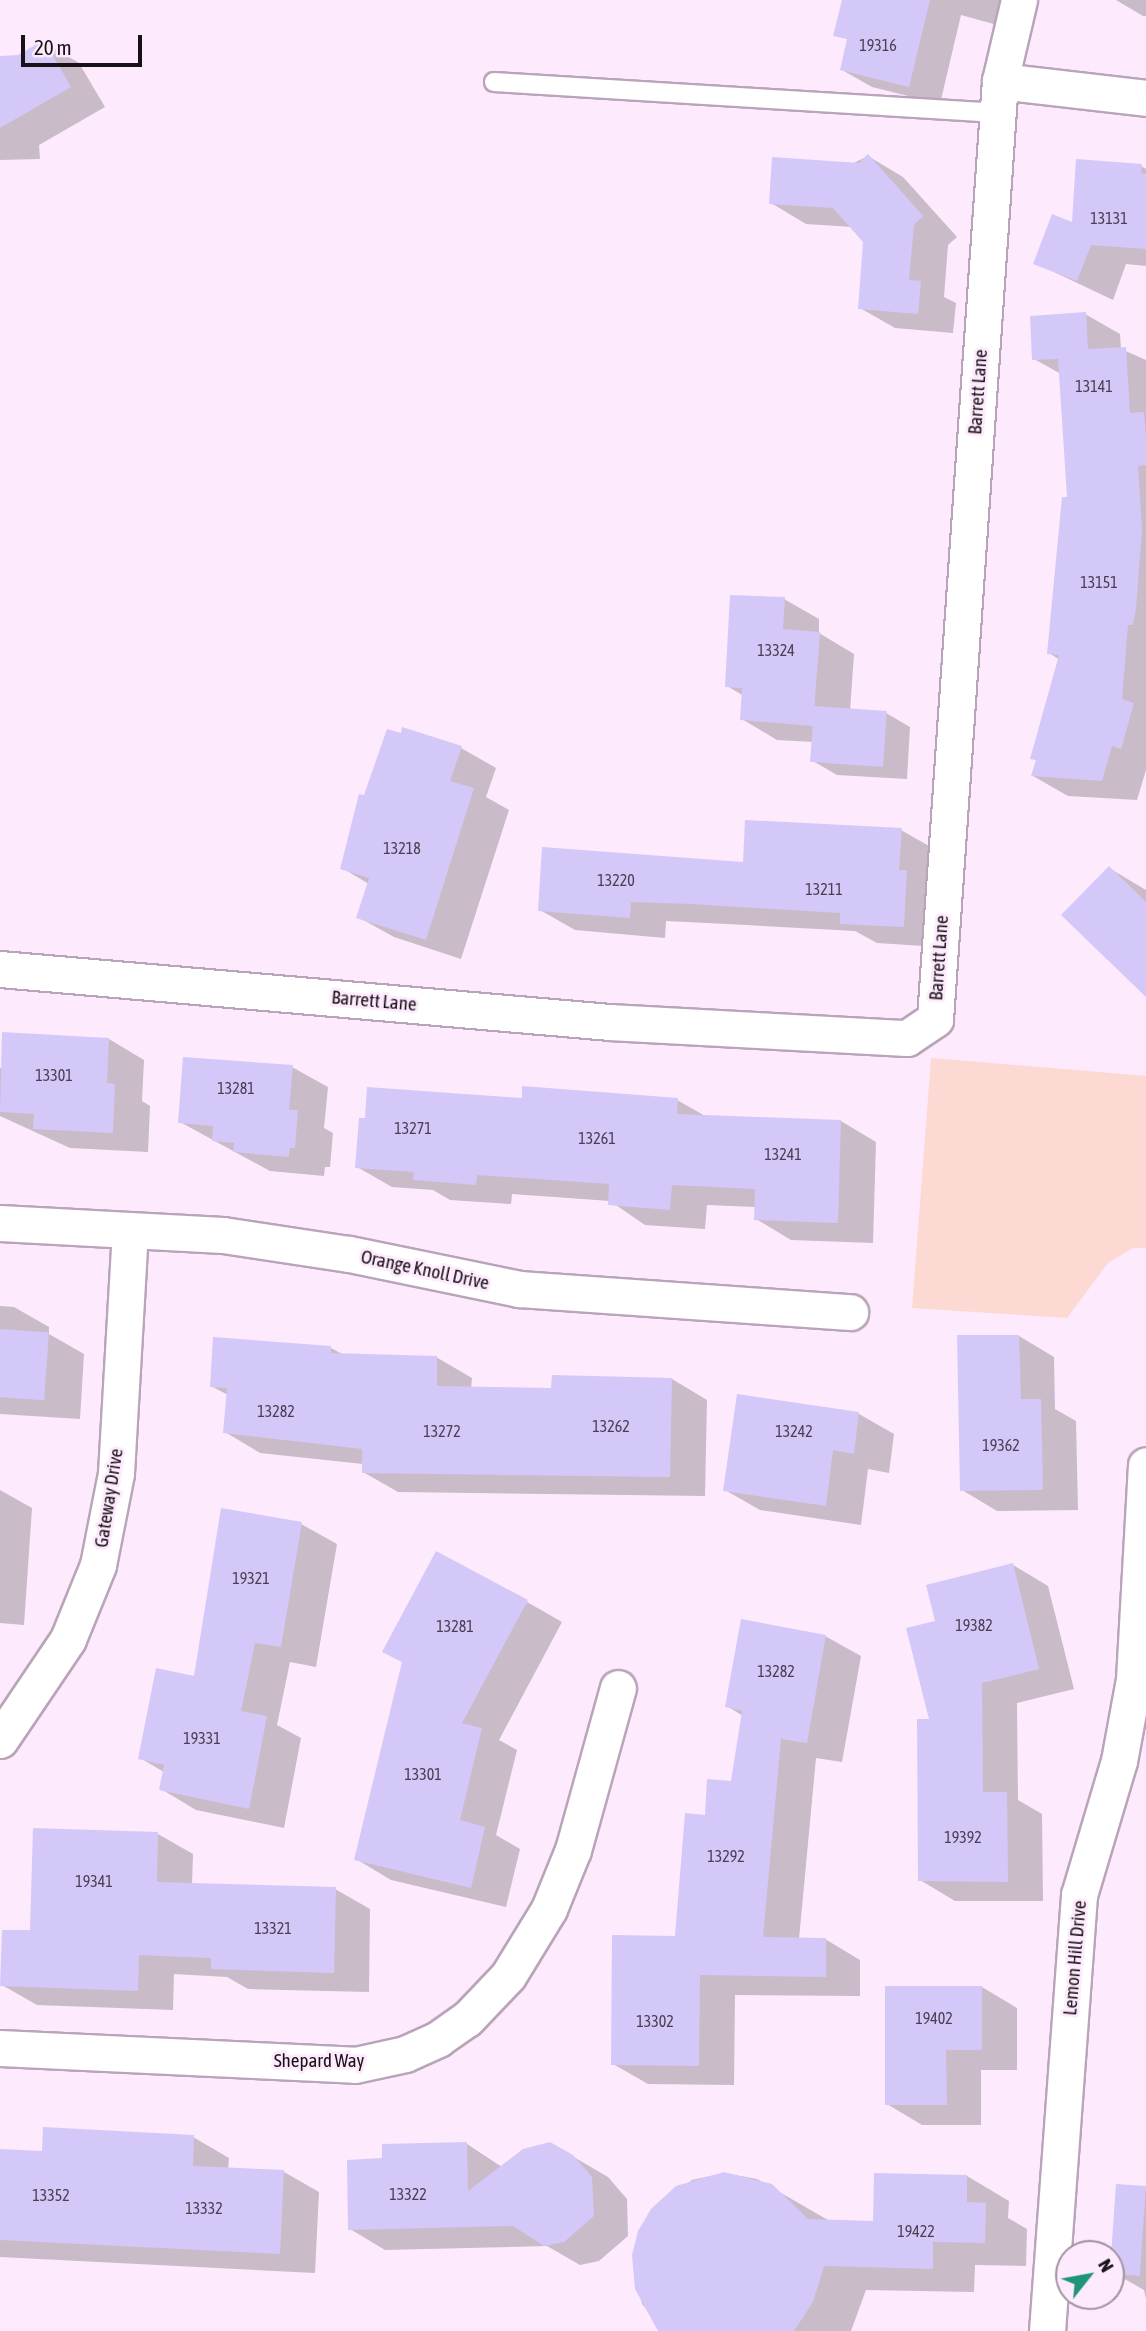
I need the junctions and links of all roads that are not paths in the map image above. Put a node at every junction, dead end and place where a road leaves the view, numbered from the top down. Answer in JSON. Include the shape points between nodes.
{"nodes":[{"id":1,"x":1019,"y":0,"type":"edge"},
{"id":2,"x":494,"y":82,"type":"dead end"},
{"id":3,"x":999,"y":97,"type":"junction"},
{"id":4,"x":1146,"y":98,"type":"edge"},
{"id":5,"x":0,"y":970,"type":"edge"},
{"id":6,"x":0,"y":1223,"type":"edge"},
{"id":7,"x":130,"y":1230,"type":"junction"},
{"id":8,"x":850,"y":1312,"type":"dead end"},
{"id":9,"x":1146,"y":1465,"type":"edge"},
{"id":10,"x":1140,"y":1680,"type":"edge"},
{"id":11,"x":618,"y":1688,"type":"dead end"},
{"id":12,"x":0,"y":1740,"type":"edge"},
{"id":13,"x":0,"y":2048,"type":"edge"},
{"id":14,"x":1047,"y":2331,"type":"edge"}],
"edges":[{"from":1,"to":3,"type":"street","name":"Barrett Lane"},
{"from":2,"to":3,"type":"lane"},
{"from":3,"to":4,"type":"street"},
{"from":3,"to":5,"type":"street","name":"Barrett Lane","via":[[935,1019],[907,1038],[609,1022]]},
{"from":6,"to":7,"type":"street","name":"Orange Knoll Drive"},
{"from":7,"to":8,"type":"street","name":"Orange Knoll Drive","via":[[223,1235],[324,1250],[519,1289]]},
{"from":7,"to":12,"type":"street","name":"Gateway Drive","via":[[116,1474],[98,1565],[68,1639]]},
{"from":9,"to":10,"type":"street","name":"Lemon Hill Drive"},
{"from":10,"to":14,"type":"street","name":"Lemon Hill Drive","via":[[1079,1895]]},
{"from":11,"to":13,"type":"street","name":"Shepard Way","via":[[573,1850],[549,1909],[508,1976],[467,2019],[438,2039],[405,2054],[355,2065]]}]}
